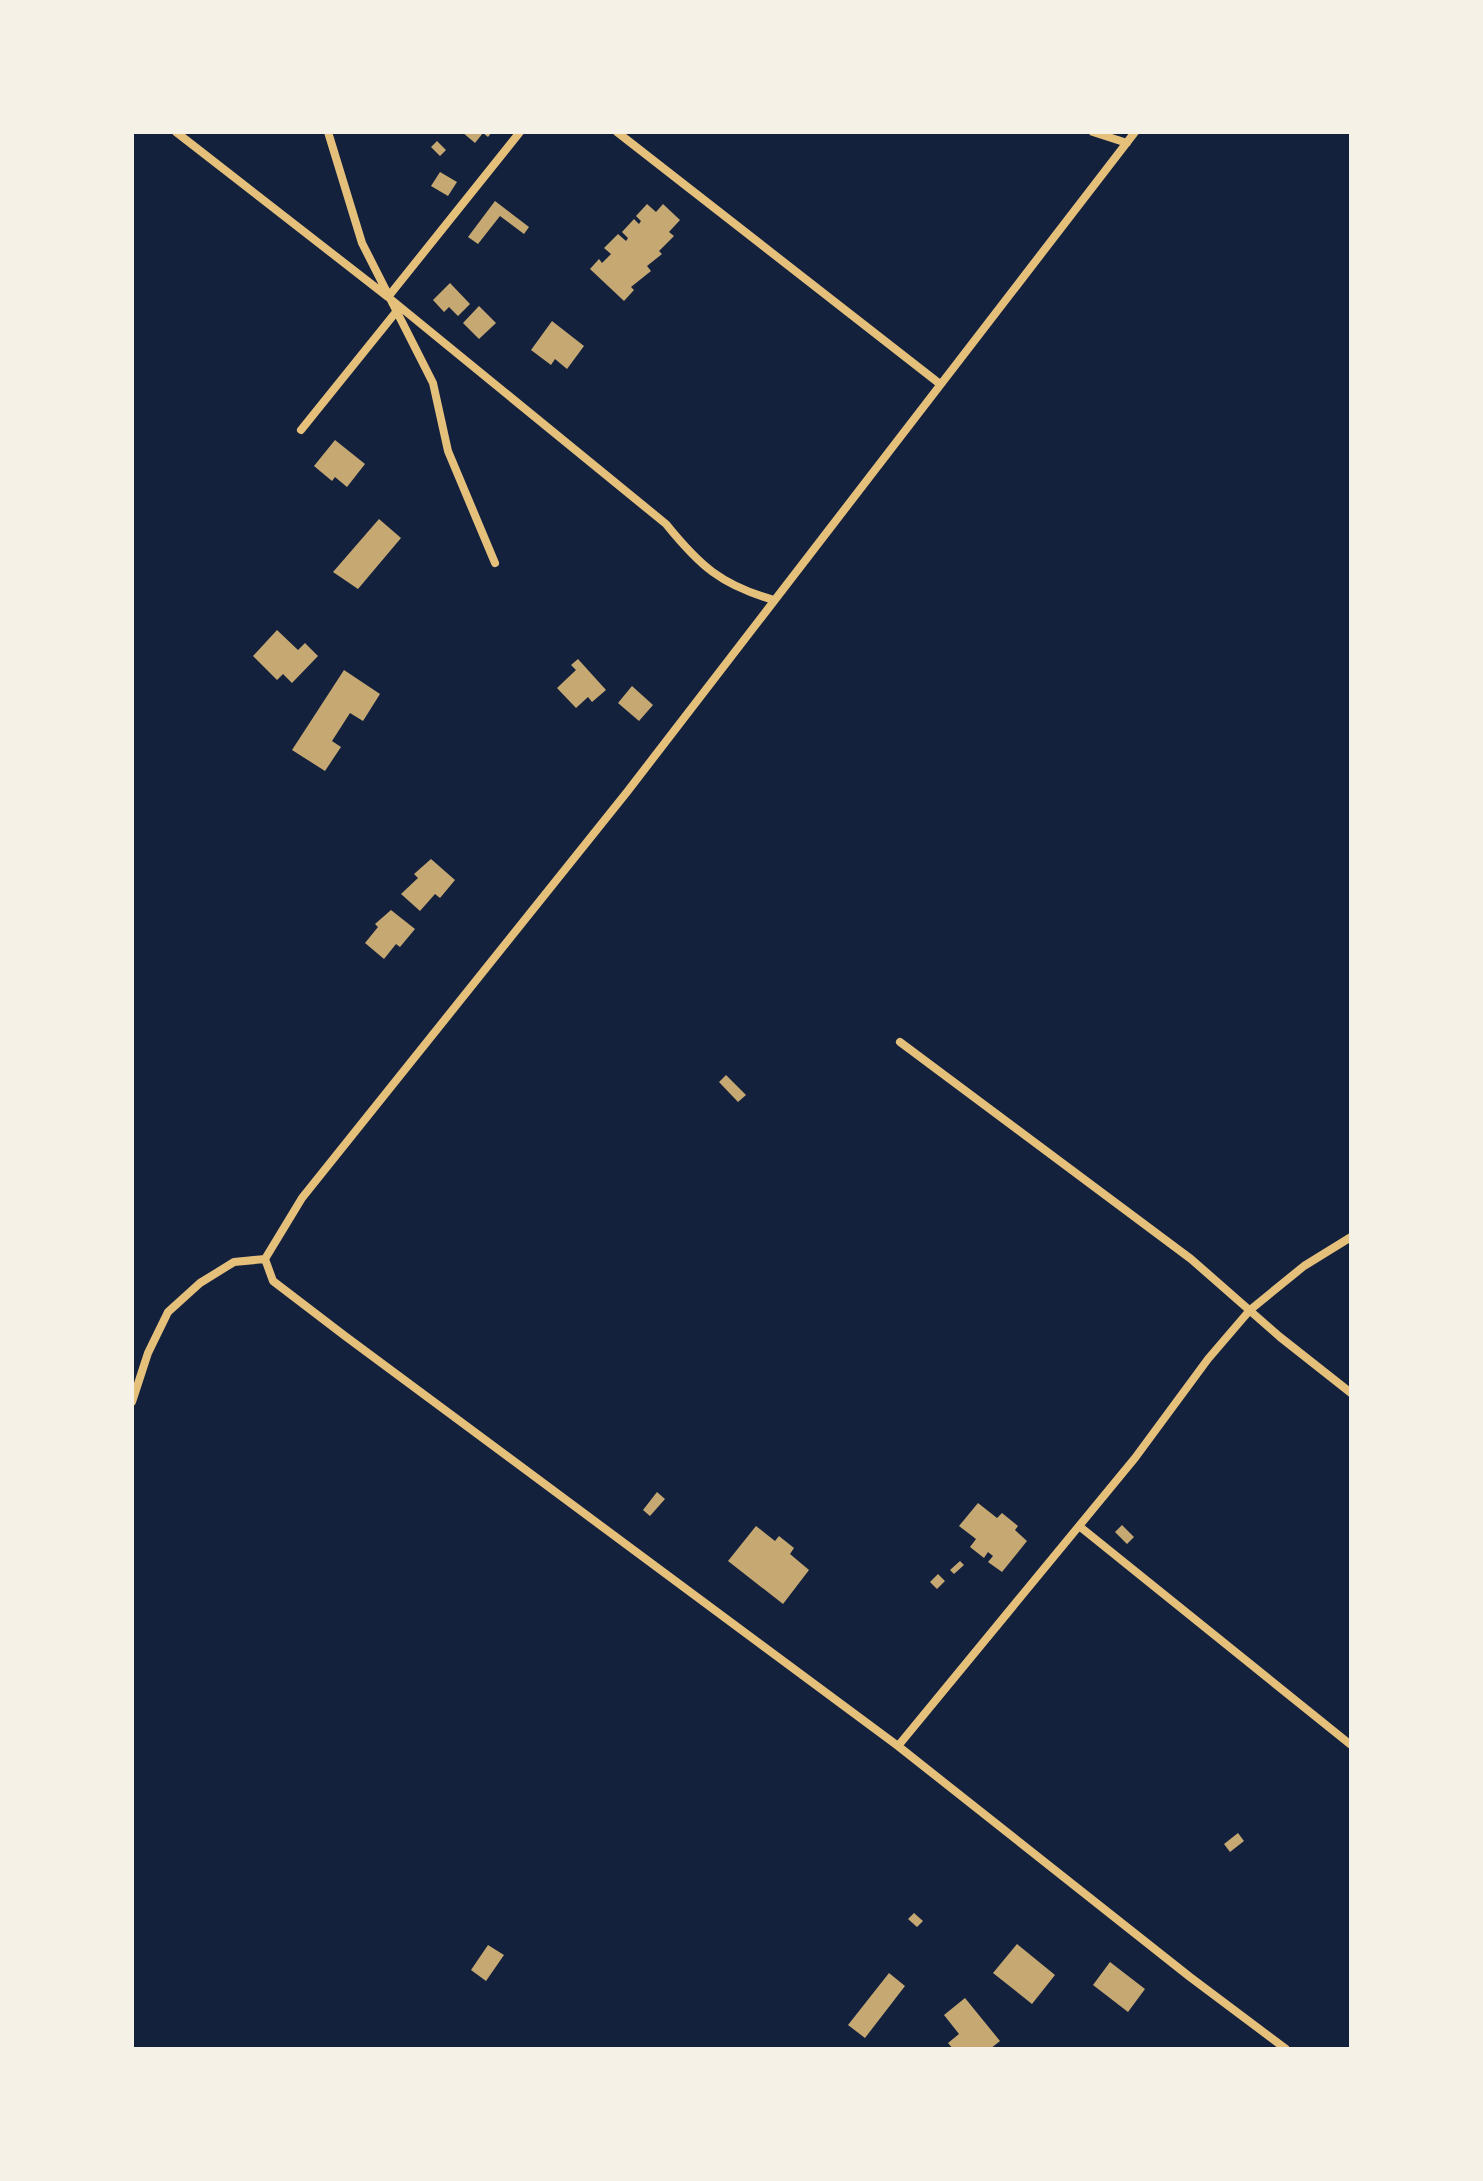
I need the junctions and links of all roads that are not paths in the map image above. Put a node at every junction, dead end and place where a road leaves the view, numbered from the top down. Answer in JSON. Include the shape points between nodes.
{"nodes":[{"id":1,"x":176,"y":132,"type":"edge"},
{"id":2,"x":328,"y":132,"type":"edge"},
{"id":3,"x":520,"y":132,"type":"edge"},
{"id":4,"x":617,"y":132,"type":"edge"},
{"id":5,"x":1093,"y":132,"type":"edge"},
{"id":6,"x":1135,"y":132,"type":"edge"},
{"id":7,"x":1127,"y":143,"type":"junction"},
{"id":8,"x":388,"y":297,"type":"junction"},
{"id":9,"x":396,"y":312,"type":"junction"},
{"id":10,"x":940,"y":384,"type":"junction"},
{"id":11,"x":301,"y":430,"type":"dead end"},
{"id":12,"x":495,"y":563,"type":"dead end"},
{"id":13,"x":774,"y":600,"type":"junction"},
{"id":14,"x":900,"y":1042,"type":"dead end"},
{"id":15,"x":1351,"y":1237,"type":"edge"},
{"id":16,"x":265,"y":1259,"type":"junction"},
{"id":17,"x":1250,"y":1310,"type":"junction"},
{"id":18,"x":1351,"y":1393,"type":"edge"},
{"id":19,"x":132,"y":1402,"type":"edge"},
{"id":20,"x":1079,"y":1526,"type":"junction"},
{"id":21,"x":1351,"y":1745,"type":"edge"},
{"id":22,"x":898,"y":1746,"type":"junction"},
{"id":23,"x":1286,"y":2049,"type":"edge"}],
"edges":[{"from":1,"to":8,"type":"street"},
{"from":2,"to":8,"type":"street","via":[[362,243]]},
{"from":3,"to":8,"type":"street"},
{"from":4,"to":10,"type":"street"},
{"from":5,"to":7,"type":"street"},
{"from":6,"to":7,"type":"street"},
{"from":7,"to":10,"type":"street"},
{"from":8,"to":9,"type":"street"},
{"from":8,"to":13,"type":"street","via":[[666,524],[697,562],[745,592]]},
{"from":9,"to":11,"type":"street"},
{"from":9,"to":12,"type":"street","via":[[433,383],[448,451]]},
{"from":10,"to":13,"type":"street"},
{"from":13,"to":16,"type":"street","via":[[302,1198]]},
{"from":14,"to":17,"type":"street","via":[[1191,1259]]},
{"from":15,"to":17,"type":"street","via":[[1304,1266]]},
{"from":16,"to":19,"type":"street","via":[[234,1262],[168,1312]]},
{"from":16,"to":22,"type":"street","via":[[273,1281],[321,1318]]},
{"from":17,"to":18,"type":"street"},
{"from":17,"to":20,"type":"street"},
{"from":20,"to":21,"type":"street"},
{"from":20,"to":22,"type":"street"},
{"from":22,"to":23,"type":"street"}]}
